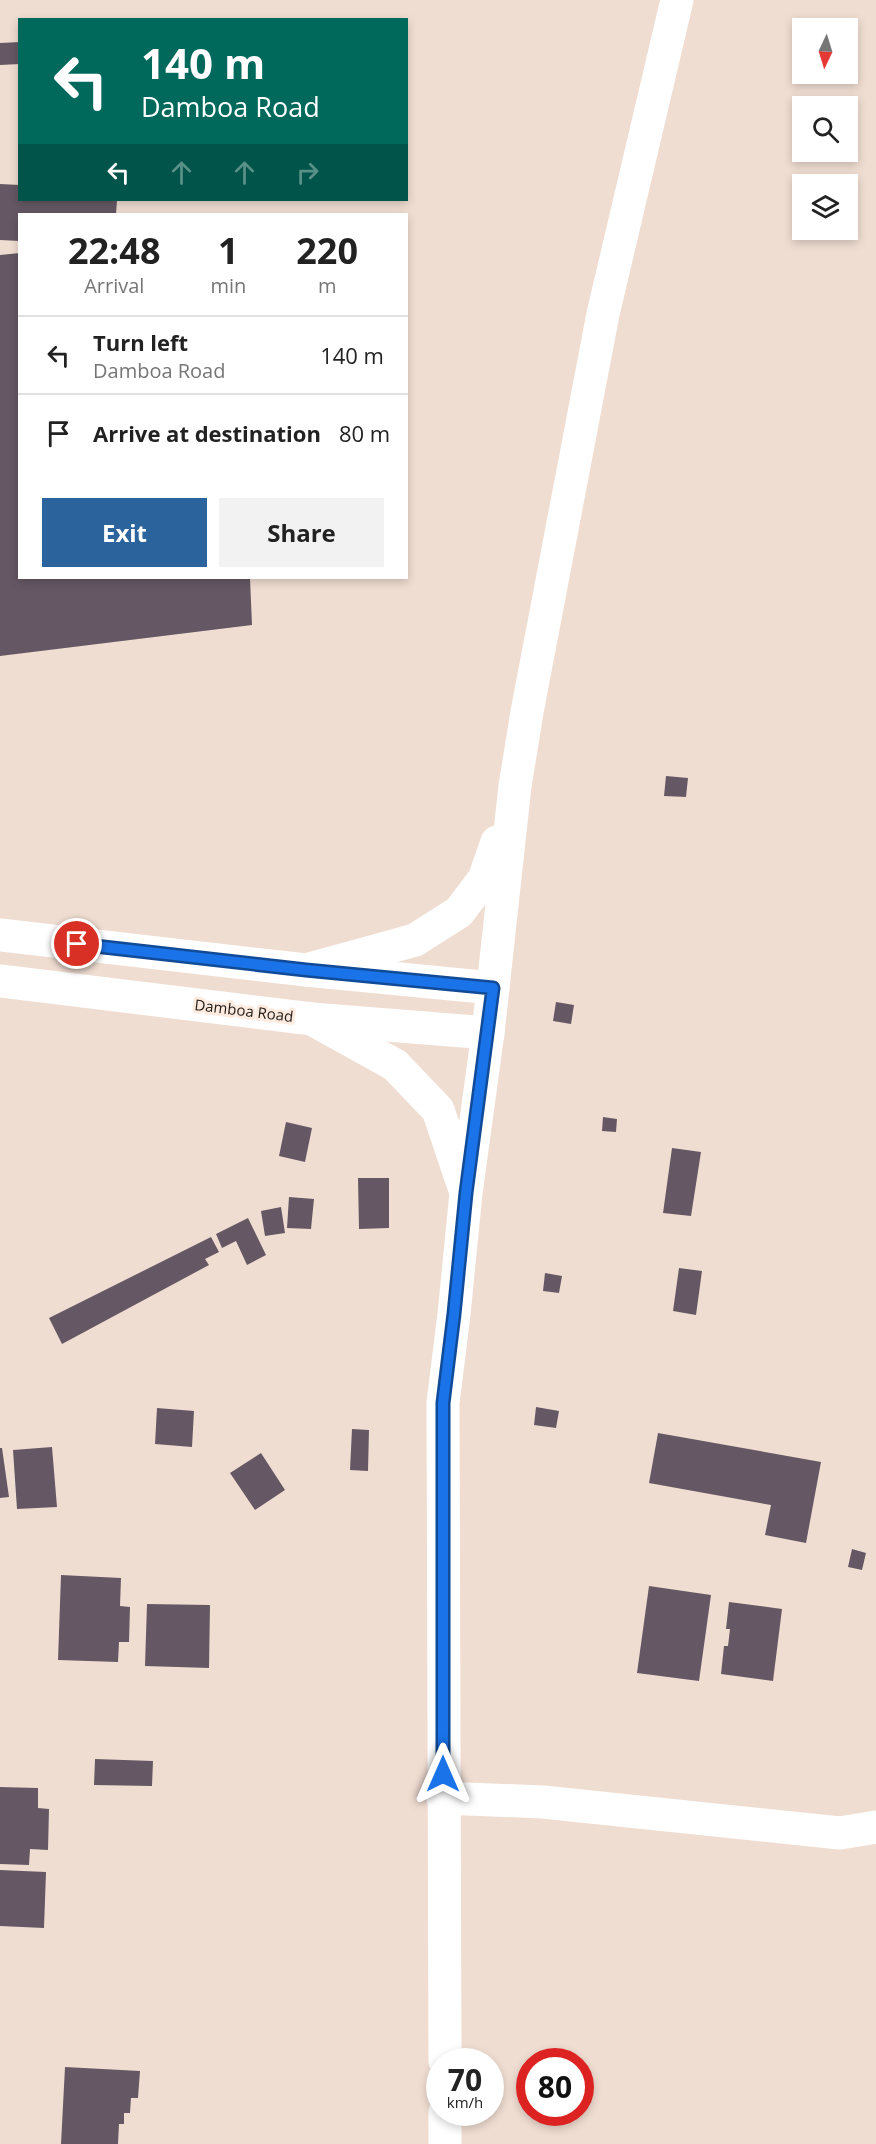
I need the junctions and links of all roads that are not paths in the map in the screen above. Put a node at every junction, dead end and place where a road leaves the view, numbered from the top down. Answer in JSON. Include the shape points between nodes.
{"nodes":[{"id":1,"x":677,"y":0,"type":"edge"},
{"id":2,"x":515,"y":786,"type":"junction"},
{"id":3,"x":0,"y":935,"type":"edge"},
{"id":4,"x":77,"y":944,"type":"junction"},
{"id":5,"x":306,"y":970,"type":"junction"},
{"id":6,"x":0,"y":981,"type":"edge"},
{"id":7,"x":493,"y":988,"type":"junction"},
{"id":8,"x":72,"y":990,"type":"junction"},
{"id":9,"x":312,"y":1019,"type":"junction"},
{"id":10,"x":488,"y":1033,"type":"junction"},
{"id":11,"x":466,"y":1193,"type":"junction"},
{"id":12,"x":443,"y":1798,"type":"junction"},
{"id":13,"x":876,"y":1827,"type":"edge"},
{"id":14,"x":445,"y":2048,"type":"edge"},
{"id":15,"x":445,"y":2126,"type":"edge"},
{"id":16,"x":445,"y":2144,"type":"edge"}],
"edges":[{"from":1,"to":2,"type":"main road","via":[[603,314]]},
{"from":2,"to":5,"type":"main road","via":[[484,879],[459,912],[415,940]]},
{"from":2,"to":7,"type":"main road"},
{"from":3,"to":4,"type":"main road"},
{"from":4,"to":5,"type":"main road"},
{"from":4,"to":8,"type":"main road"},
{"from":5,"to":7,"type":"main road"},
{"from":6,"to":8,"type":"main road","name":"Damboa Road"},
{"from":7,"to":10,"type":"main road"},
{"from":8,"to":9,"type":"main road","name":"Damboa Road"},
{"from":9,"to":10,"type":"main road","name":"Damboa Road"},
{"from":9,"to":11,"type":"main road","via":[[395,1065],[438,1110]]},
{"from":10,"to":11,"type":"main road"},
{"from":11,"to":12,"type":"main road","via":[[443,1403]]},
{"from":12,"to":13,"type":"main road","via":[[543,1802],[840,1833]]},
{"from":12,"to":14,"type":"main road"},
{"from":15,"to":16,"type":"main road"}]}
